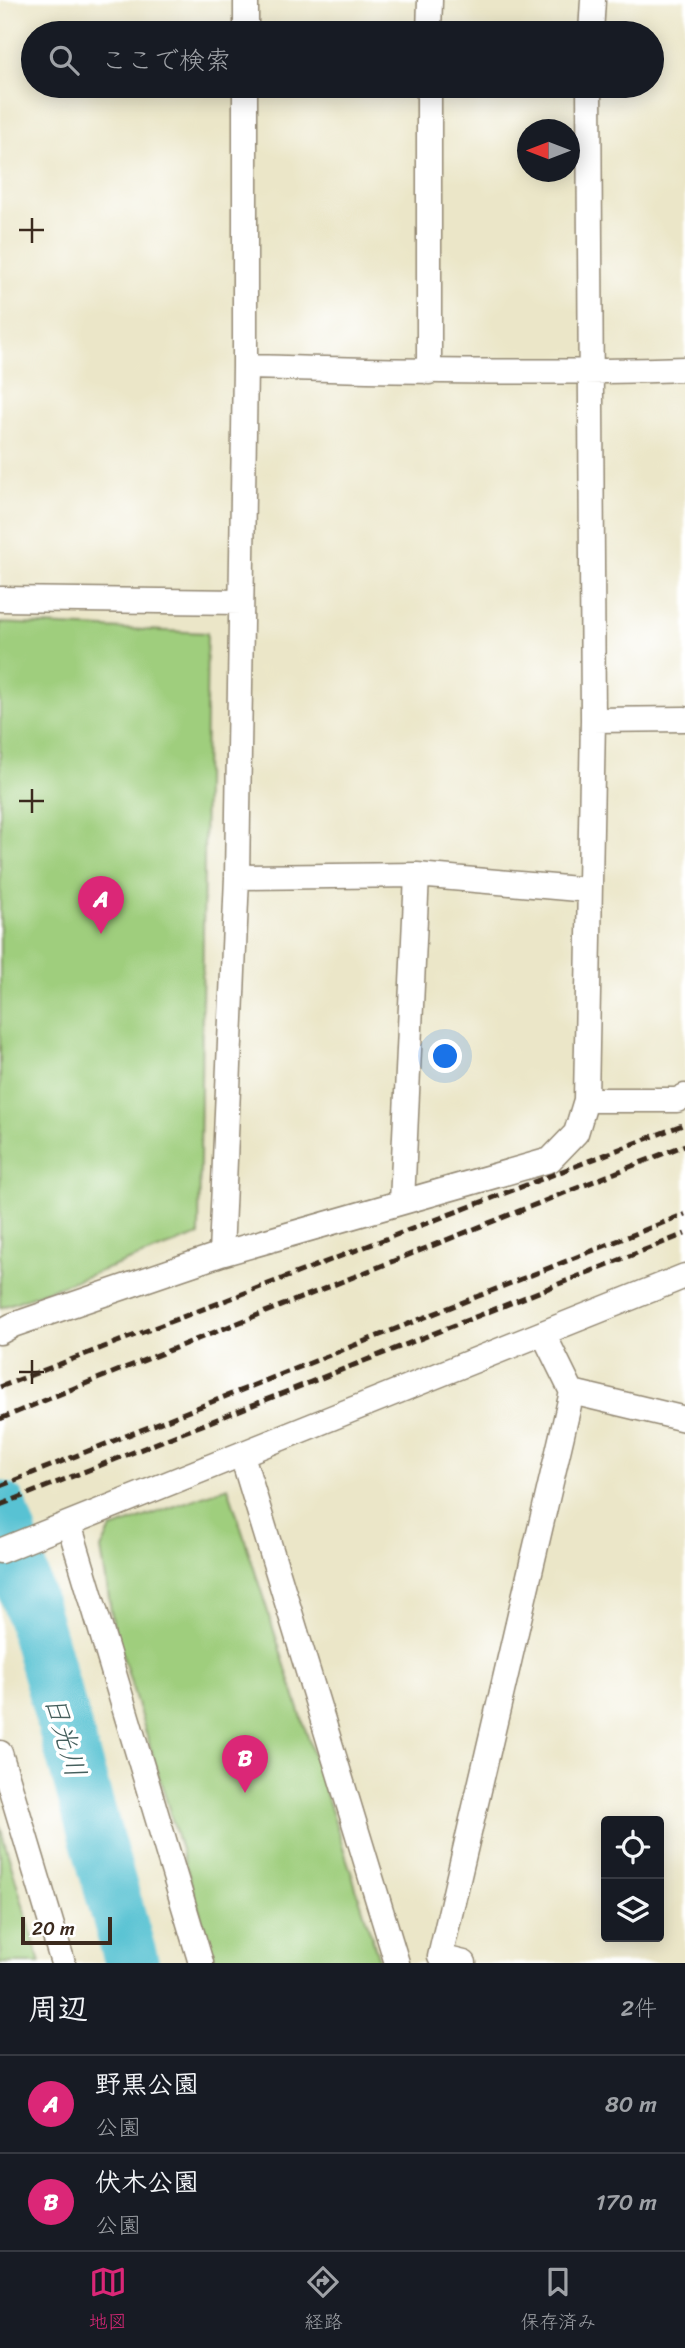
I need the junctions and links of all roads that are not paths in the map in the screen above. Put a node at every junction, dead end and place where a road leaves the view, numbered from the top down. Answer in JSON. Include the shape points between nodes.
{"nodes":[{"id":1,"x":246,"y":0,"type":"edge"},
{"id":2,"x":430,"y":0,"type":"edge"},
{"id":3,"x":593,"y":0,"type":"edge"},
{"id":4,"x":246,"y":21,"type":"edge"},
{"id":5,"x":429,"y":21,"type":"edge"},
{"id":6,"x":592,"y":21,"type":"edge"},
{"id":7,"x":246,"y":98,"type":"edge"},
{"id":8,"x":429,"y":98,"type":"edge"},
{"id":9,"x":589,"y":98,"type":"edge"},
{"id":10,"x":245,"y":367,"type":"junction"},
{"id":11,"x":685,"y":369,"type":"edge"},
{"id":12,"x":429,"y":372,"type":"junction"},
{"id":13,"x":590,"y":372,"type":"junction"},
{"id":14,"x":0,"y":598,"type":"edge"},
{"id":15,"x":241,"y":602,"type":"junction"},
{"id":16,"x":685,"y":719,"type":"edge"},
{"id":17,"x":593,"y":720,"type":"junction"},
{"id":18,"x":417,"y":875,"type":"junction"},
{"id":19,"x":237,"y":877,"type":"junction"},
{"id":20,"x":589,"y":890,"type":"junction"},
{"id":21,"x":685,"y":1097,"type":"edge"},
{"id":22,"x":586,"y":1100,"type":"junction"},
{"id":23,"x":402,"y":1202,"type":"junction"},
{"id":24,"x":221,"y":1254,"type":"junction"},
{"id":25,"x":685,"y":1276,"type":"edge"},
{"id":26,"x":6,"y":1329,"type":"edge"},
{"id":27,"x":543,"y":1333,"type":"junction"},
{"id":28,"x":572,"y":1392,"type":"junction"},
{"id":29,"x":685,"y":1419,"type":"edge"},
{"id":30,"x":242,"y":1454,"type":"junction"},
{"id":31,"x":65,"y":1526,"type":"junction"},
{"id":32,"x":0,"y":1551,"type":"edge"},
{"id":33,"x":0,"y":1754,"type":"edge"},
{"id":34,"x":443,"y":1961,"type":"edge"},
{"id":35,"x":64,"y":1963,"type":"edge"},
{"id":36,"x":201,"y":1963,"type":"edge"},
{"id":37,"x":397,"y":1963,"type":"edge"}],
"edges":[{"from":1,"to":4,"type":"street"},
{"from":2,"to":5,"type":"street"},
{"from":3,"to":6,"type":"street"},
{"from":7,"to":10,"type":"street"},
{"from":8,"to":12,"type":"street"},
{"from":9,"to":13,"type":"street"},
{"from":10,"to":12,"type":"street"},
{"from":10,"to":15,"type":"street"},
{"from":11,"to":13,"type":"street"},
{"from":12,"to":13,"type":"street"},
{"from":13,"to":17,"type":"street"},
{"from":14,"to":15,"type":"street"},
{"from":15,"to":19,"type":"street"},
{"from":16,"to":17,"type":"street"},
{"from":17,"to":20,"type":"street"},
{"from":18,"to":19,"type":"street"},
{"from":18,"to":20,"type":"street"},
{"from":18,"to":23,"type":"street"},
{"from":19,"to":24,"type":"street"},
{"from":20,"to":22,"type":"street"},
{"from":21,"to":22,"type":"street"},
{"from":22,"to":23,"type":"street","via":[[576,1133],[550,1160]]},
{"from":23,"to":24,"type":"street"},
{"from":24,"to":26,"type":"street"},
{"from":25,"to":27,"type":"street"},
{"from":27,"to":28,"type":"street"},
{"from":27,"to":30,"type":"street"},
{"from":28,"to":29,"type":"street"},
{"from":28,"to":34,"type":"street"},
{"from":30,"to":31,"type":"street"},
{"from":30,"to":37,"type":"street"},
{"from":31,"to":32,"type":"street"},
{"from":31,"to":36,"type":"street"},
{"from":33,"to":35,"type":"street"}]}
